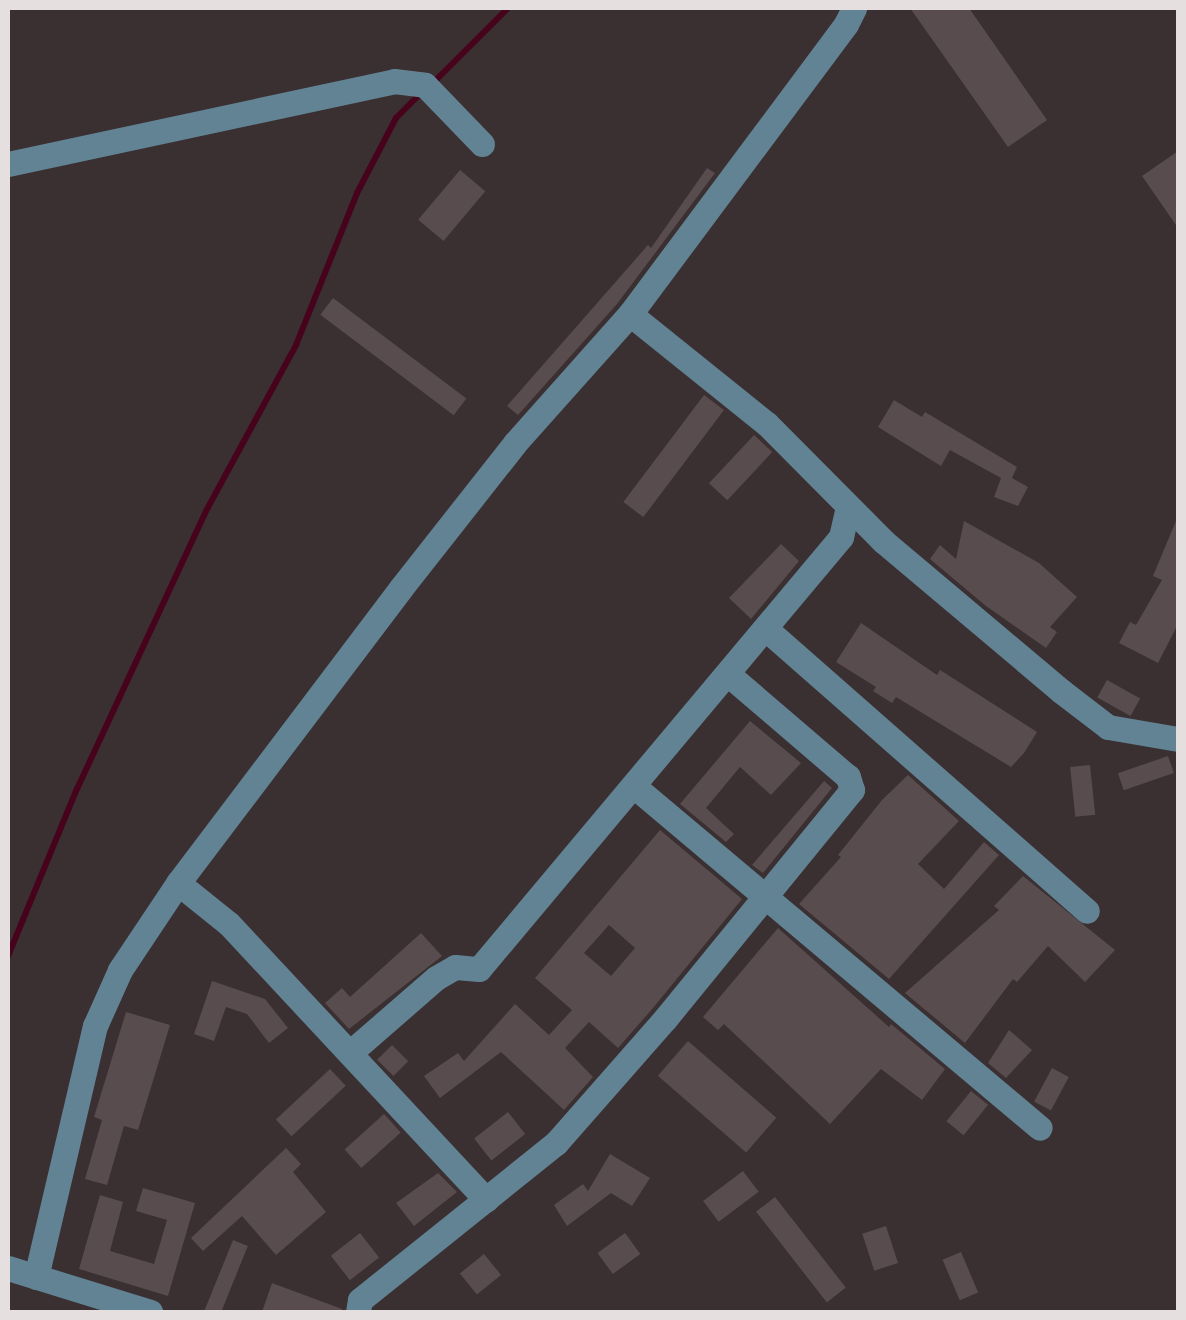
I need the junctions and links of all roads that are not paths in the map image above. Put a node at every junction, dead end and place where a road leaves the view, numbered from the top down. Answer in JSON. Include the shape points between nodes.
{"nodes":[{"id":1,"x":854,"y":8,"type":"edge"},
{"id":2,"x":482,"y":144,"type":"dead end"},
{"id":3,"x":8,"y":164,"type":"edge"},
{"id":4,"x":630,"y":314,"type":"junction"},
{"id":5,"x":848,"y":508,"type":"junction"},
{"id":6,"x":766,"y":629,"type":"junction"},
{"id":7,"x":728,"y":674,"type":"junction"},
{"id":8,"x":1178,"y":738,"type":"edge"},
{"id":9,"x":634,"y":787,"type":"junction"},
{"id":10,"x":178,"y":883,"type":"junction"},
{"id":11,"x":765,"y":896,"type":"junction"},
{"id":12,"x":1087,"y":911,"type":"dead end"},
{"id":13,"x":352,"y":1051,"type":"junction"},
{"id":14,"x":1040,"y":1128,"type":"dead end"},
{"id":15,"x":486,"y":1200,"type":"junction"},
{"id":16,"x":8,"y":1268,"type":"edge"},
{"id":17,"x":36,"y":1277,"type":"junction"},
{"id":18,"x":150,"y":1312,"type":"edge"},
{"id":19,"x":358,"y":1312,"type":"edge"}],
"edges":[{"from":1,"to":4,"type":"street"},
{"from":2,"to":3,"type":"street","via":[[425,85],[394,81]]},
{"from":4,"to":5,"type":"street","via":[[767,424]]},
{"from":4,"to":10,"type":"street","via":[[515,443]]},
{"from":5,"to":6,"type":"street","via":[[841,537]]},
{"from":5,"to":8,"type":"street","via":[[1108,726]]},
{"from":6,"to":7,"type":"street"},
{"from":6,"to":12,"type":"street"},
{"from":7,"to":9,"type":"street"},
{"from":7,"to":11,"type":"street","via":[[848,777],[852,790]]},
{"from":9,"to":11,"type":"street"},
{"from":9,"to":13,"type":"street","via":[[479,968],[455,967],[436,978]]},
{"from":10,"to":13,"type":"street","via":[[229,924]]},
{"from":10,"to":17,"type":"street","via":[[120,970],[95,1026]]},
{"from":11,"to":14,"type":"street"},
{"from":11,"to":15,"type":"street","via":[[605,1090],[556,1143]]},
{"from":13,"to":15,"type":"street"},
{"from":15,"to":19,"type":"street","via":[[360,1300]]},
{"from":16,"to":17,"type":"street"},
{"from":17,"to":18,"type":"street"}]}
